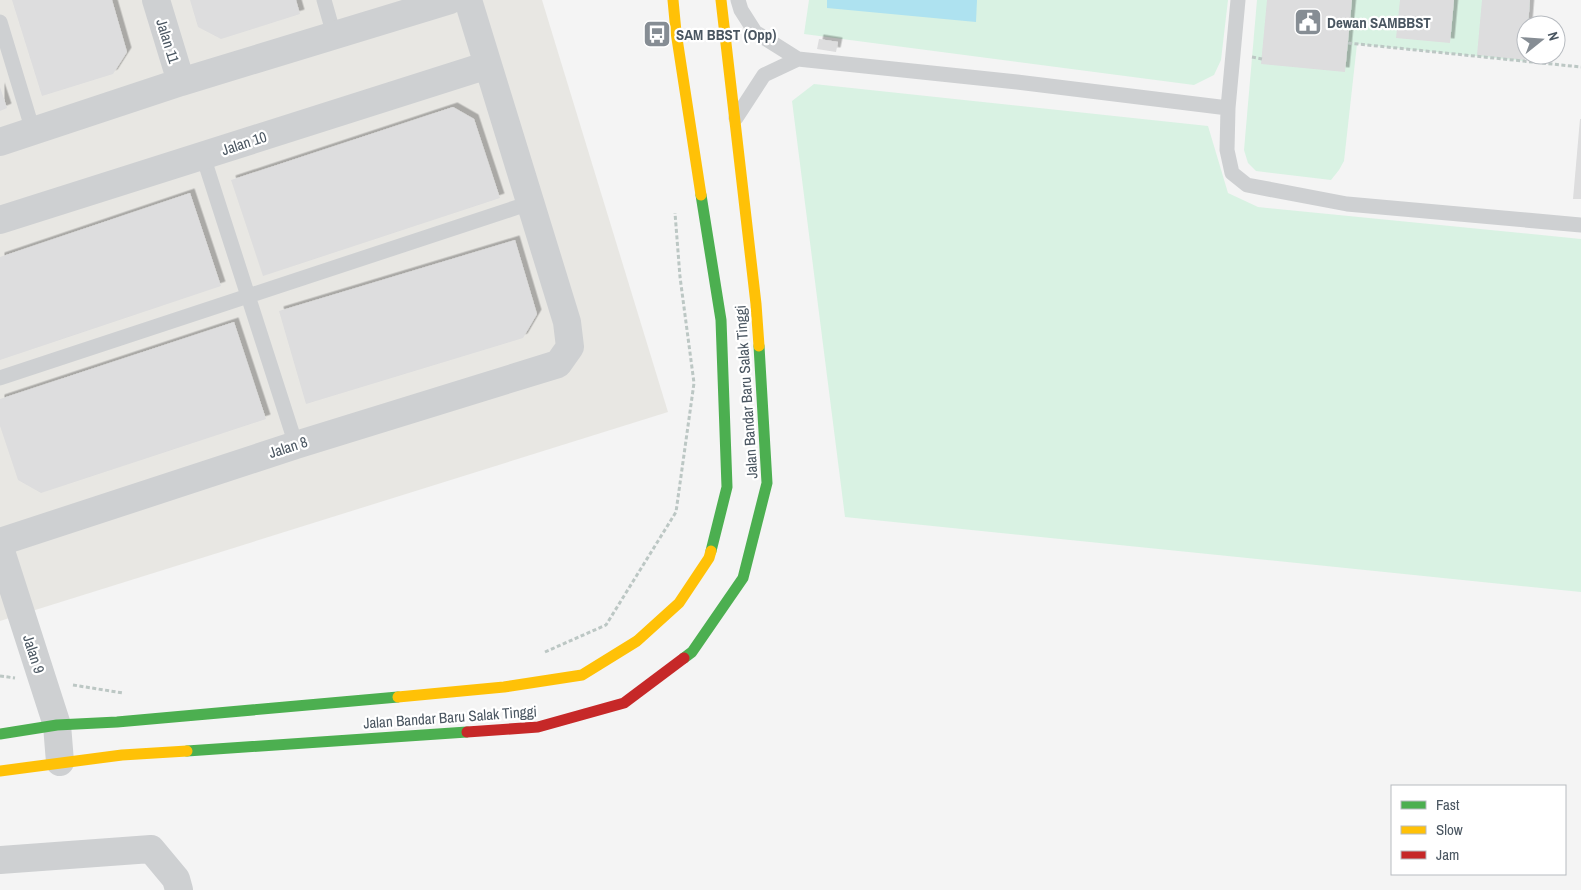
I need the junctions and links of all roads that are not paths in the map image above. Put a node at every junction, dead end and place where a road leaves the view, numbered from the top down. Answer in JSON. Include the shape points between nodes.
{"nodes":[{"id":1,"x":156,"y":0,"type":"edge"},
{"id":2,"x":324,"y":0,"type":"edge"},
{"id":3,"x":450,"y":0,"type":"edge"},
{"id":4,"x":468,"y":0,"type":"edge"},
{"id":5,"x":673,"y":0,"type":"edge"},
{"id":6,"x":721,"y":0,"type":"edge"},
{"id":7,"x":738,"y":0,"type":"edge"},
{"id":8,"x":1238,"y":0,"type":"edge"},
{"id":9,"x":0,"y":22,"type":"edge"},
{"id":10,"x":334,"y":35,"type":"junction"},
{"id":11,"x":798,"y":59,"type":"junction"},
{"id":12,"x":488,"y":65,"type":"junction"},
{"id":13,"x":181,"y":82,"type":"junction"},
{"id":14,"x":1228,"y":108,"type":"junction"},
{"id":15,"x":735,"y":120,"type":"junction"},
{"id":16,"x":33,"y":131,"type":"junction"},
{"id":17,"x":0,"y":142,"type":"edge"},
{"id":18,"x":202,"y":156,"type":"junction"},
{"id":19,"x":530,"y":203,"type":"junction"},
{"id":20,"x":0,"y":220,"type":"edge"},
{"id":21,"x":1581,"y":225,"type":"edge"},
{"id":22,"x":248,"y":296,"type":"junction"},
{"id":23,"x":0,"y":378,"type":"edge"},
{"id":24,"x":296,"y":445,"type":"junction"},
{"id":25,"x":0,"y":542,"type":"edge"},
{"id":26,"x":0,"y":548,"type":"edge"},
{"id":27,"x":57,"y":725,"type":"junction"},
{"id":28,"x":0,"y":734,"type":"edge"},
{"id":29,"x":60,"y":762,"type":"junction"},
{"id":30,"x":0,"y":771,"type":"edge"},
{"id":31,"x":0,"y":860,"type":"edge"},
{"id":32,"x":179,"y":890,"type":"edge"}],
"edges":[{"from":1,"to":13,"type":"street","name":"Jalan 11"},
{"from":2,"to":10,"type":"lane"},
{"from":3,"to":10,"type":"street"},
{"from":4,"to":12,"type":"street"},
{"from":5,"to":27,"type":"main road","name":"Jalan Bandar Baru Salak Tinggi","via":[[722,320],[727,487],[709,558],[679,603],[637,642],[582,675],[504,688]]},
{"from":6,"to":15,"type":"main road","name":"Jalan Bandar Baru Salak Tinggi"},
{"from":7,"to":11,"type":"lane","via":[[740,10],[755,32]]},
{"from":8,"to":14,"type":"lane"},
{"from":9,"to":16,"type":"lane"},
{"from":10,"to":13,"type":"street"},
{"from":11,"to":14,"type":"lane"},
{"from":11,"to":15,"type":"lane","via":[[764,76]]},
{"from":12,"to":18,"type":"street","name":"Jalan 10"},
{"from":12,"to":19,"type":"street"},
{"from":13,"to":16,"type":"street"},
{"from":14,"to":21,"type":"lane","via":[[1227,150],[1232,173],[1247,186],[1347,204]]},
{"from":15,"to":29,"type":"main road","name":"Jalan Bandar Baru Salak Tinggi","via":[[756,304],[767,483],[743,578],[692,652],[624,703],[538,727],[132,754]]},
{"from":16,"to":17,"type":"street"},
{"from":18,"to":20,"type":"street","name":"Jalan 10"},
{"from":18,"to":22,"type":"lane"},
{"from":19,"to":22,"type":"lane"},
{"from":19,"to":24,"type":"street","name":"Jalan 8","via":[[567,322],[570,347],[558,364]]},
{"from":22,"to":23,"type":"lane"},
{"from":22,"to":24,"type":"lane"},
{"from":24,"to":25,"type":"street","name":"Jalan 8"},
{"from":26,"to":27,"type":"street","name":"Jalan 9"},
{"from":27,"to":28,"type":"main road","name":"Jalan Bandar Baru Salak Tinggi"},
{"from":27,"to":29,"type":"street","name":"Jalan 9"},
{"from":29,"to":30,"type":"main road","name":"Jalan Bandar Baru Salak Tinggi"},
{"from":31,"to":32,"type":"street","via":[[151,848],[176,879]]}]}
